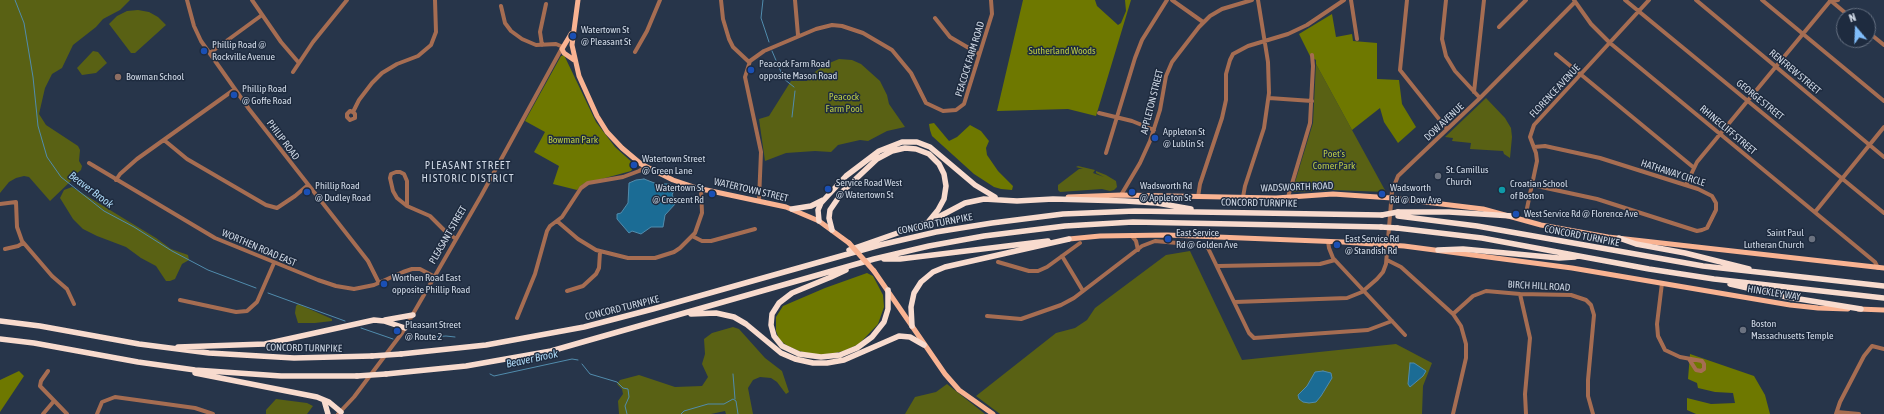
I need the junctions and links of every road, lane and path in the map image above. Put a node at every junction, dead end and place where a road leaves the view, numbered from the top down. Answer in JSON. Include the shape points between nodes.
{"nodes":[{"id":1,"x":187,"y":0,"type":"edge"},
{"id":2,"x":252,"y":0,"type":"edge"},
{"id":3,"x":346,"y":0,"type":"edge"},
{"id":4,"x":435,"y":0,"type":"edge"},
{"id":5,"x":578,"y":0,"type":"edge"},
{"id":6,"x":660,"y":0,"type":"edge"},
{"id":7,"x":721,"y":0,"type":"edge"},
{"id":8,"x":794,"y":0,"type":"edge"},
{"id":9,"x":991,"y":0,"type":"edge"},
{"id":10,"x":1167,"y":0,"type":"edge"},
{"id":11,"x":1172,"y":0,"type":"edge"},
{"id":12,"x":1252,"y":0,"type":"edge"},
{"id":13,"x":1258,"y":0,"type":"edge"},
{"id":14,"x":1344,"y":0,"type":"edge"},
{"id":15,"x":1351,"y":0,"type":"edge"},
{"id":16,"x":1407,"y":0,"type":"edge"},
{"id":17,"x":1446,"y":0,"type":"edge"},
{"id":18,"x":1484,"y":0,"type":"edge"},
{"id":19,"x":1526,"y":0,"type":"edge"},
{"id":20,"x":1625,"y":0,"type":"edge"},
{"id":21,"x":1649,"y":0,"type":"edge"},
{"id":22,"x":1696,"y":0,"type":"edge"},
{"id":23,"x":1762,"y":0,"type":"edge"},
{"id":24,"x":1830,"y":0,"type":"edge"},
{"id":25,"x":1838,"y":0,"type":"edge"},
{"id":26,"x":1576,"y":1,"type":"edge"},
{"id":27,"x":546,"y":4,"type":"dead end"},
{"id":28,"x":501,"y":6,"type":"dead end"},
{"id":29,"x":1840,"y":8,"type":"edge"},
{"id":30,"x":1639,"y":11,"type":"junction"},
{"id":31,"x":262,"y":15,"type":"junction"},
{"id":32,"x":935,"y":18,"type":"dead end"},
{"id":33,"x":1203,"y":22,"type":"junction"},
{"id":34,"x":1499,"y":27,"type":"dead end"},
{"id":35,"x":1803,"y":34,"type":"junction"},
{"id":36,"x":798,"y":36,"type":"junction"},
{"id":37,"x":1876,"y":38,"type":"edge"},
{"id":38,"x":1357,"y":39,"type":"dead end"},
{"id":39,"x":1264,"y":41,"type":"junction"},
{"id":40,"x":1610,"y":43,"type":"junction"},
{"id":41,"x":542,"y":45,"type":"junction"},
{"id":42,"x":1884,"y":45,"type":"edge"},
{"id":43,"x":566,"y":50,"type":"junction"},
{"id":44,"x":635,"y":52,"type":"dead end"},
{"id":45,"x":210,"y":53,"type":"junction"},
{"id":46,"x":979,"y":54,"type":"junction"},
{"id":47,"x":1556,"y":54,"type":"dead end"},
{"id":48,"x":1312,"y":55,"type":"dead end"},
{"id":49,"x":749,"y":62,"type":"junction"},
{"id":50,"x":299,"y":63,"type":"junction"},
{"id":51,"x":1776,"y":66,"type":"junction"},
{"id":52,"x":293,"y":72,"type":"dead end"},
{"id":53,"x":1580,"y":74,"type":"junction"},
{"id":54,"x":235,"y":89,"type":"junction"},
{"id":55,"x":1474,"y":92,"type":"junction"},
{"id":56,"x":1269,"y":98,"type":"junction"},
{"id":57,"x":1480,"y":98,"type":"junction"},
{"id":58,"x":1312,"y":101,"type":"junction"},
{"id":59,"x":1748,"y":101,"type":"junction"},
{"id":60,"x":1884,"y":101,"type":"edge"},
{"id":61,"x":353,"y":112,"type":"dead end"},
{"id":62,"x":1099,"y":113,"type":"dead end"},
{"id":63,"x":1116,"y":117,"type":"junction"},
{"id":64,"x":1884,"y":127,"type":"edge"},
{"id":65,"x":1447,"y":129,"type":"junction"},
{"id":66,"x":1154,"y":130,"type":"junction"},
{"id":67,"x":1720,"y":134,"type":"junction"},
{"id":68,"x":164,"y":140,"type":"junction"},
{"id":69,"x":1869,"y":145,"type":"junction"},
{"id":70,"x":1534,"y":147,"type":"junction"},
{"id":71,"x":1106,"y":153,"type":"dead end"},
{"id":72,"x":1884,"y":157,"type":"edge"},
{"id":73,"x":89,"y":164,"type":"dead end"},
{"id":74,"x":646,"y":167,"type":"junction"},
{"id":75,"x":1693,"y":167,"type":"junction"},
{"id":76,"x":1842,"y":178,"type":"junction"},
{"id":77,"x":116,"y":180,"type":"junction"},
{"id":78,"x":308,"y":185,"type":"junction"},
{"id":79,"x":1532,"y":185,"type":"junction"},
{"id":80,"x":1686,"y":185,"type":"junction"},
{"id":81,"x":701,"y":189,"type":"junction"},
{"id":82,"x":1121,"y":195,"type":"junction"},
{"id":83,"x":1198,"y":197,"type":"junction"},
{"id":84,"x":1243,"y":197,"type":"junction"},
{"id":85,"x":1288,"y":197,"type":"junction"},
{"id":86,"x":825,"y":198,"type":"junction"},
{"id":87,"x":998,"y":198,"type":"junction"},
{"id":88,"x":1392,"y":198,"type":"junction"},
{"id":89,"x":1053,"y":199,"type":"junction"},
{"id":90,"x":758,"y":200,"type":"junction"},
{"id":91,"x":0,"y":204,"type":"edge"},
{"id":92,"x":407,"y":206,"type":"junction"},
{"id":93,"x":792,"y":209,"type":"junction"},
{"id":94,"x":1205,"y":211,"type":"junction"},
{"id":95,"x":1815,"y":212,"type":"junction"},
{"id":96,"x":1526,"y":213,"type":"dead end"},
{"id":97,"x":1884,"y":213,"type":"edge"},
{"id":98,"x":1398,"y":214,"type":"junction"},
{"id":99,"x":1512,"y":216,"type":"junction"},
{"id":100,"x":1521,"y":219,"type":"joint"},
{"id":101,"x":557,"y":221,"type":"junction"},
{"id":102,"x":818,"y":221,"type":"junction"},
{"id":103,"x":927,"y":223,"type":"junction"},
{"id":104,"x":755,"y":229,"type":"dead end"},
{"id":105,"x":832,"y":230,"type":"junction"},
{"id":106,"x":1130,"y":235,"type":"junction"},
{"id":107,"x":1145,"y":235,"type":"junction"},
{"id":108,"x":692,"y":236,"type":"junction"},
{"id":109,"x":1619,"y":238,"type":"junction"},
{"id":110,"x":456,"y":239,"type":"junction"},
{"id":111,"x":1069,"y":240,"type":"junction"},
{"id":112,"x":1328,"y":241,"type":"junction"},
{"id":113,"x":23,"y":243,"type":"junction"},
{"id":114,"x":1080,"y":243,"type":"dead end"},
{"id":115,"x":1145,"y":244,"type":"junction"},
{"id":116,"x":1388,"y":245,"type":"junction"},
{"id":117,"x":5,"y":249,"type":"dead end"},
{"id":118,"x":1138,"y":250,"type":"junction"},
{"id":119,"x":1438,"y":250,"type":"junction"},
{"id":120,"x":600,"y":252,"type":"junction"},
{"id":121,"x":1062,"y":256,"type":"junction"},
{"id":122,"x":1587,"y":257,"type":"junction"},
{"id":123,"x":833,"y":258,"type":"junction"},
{"id":124,"x":874,"y":259,"type":"junction"},
{"id":125,"x":1335,"y":260,"type":"junction"},
{"id":126,"x":1387,"y":260,"type":"junction"},
{"id":127,"x":998,"y":262,"type":"dead end"},
{"id":128,"x":274,"y":263,"type":"junction"},
{"id":129,"x":855,"y":264,"type":"junction"},
{"id":130,"x":1218,"y":266,"type":"junction"},
{"id":131,"x":1878,"y":268,"type":"junction"},
{"id":132,"x":1884,"y":268,"type":"edge"},
{"id":133,"x":1761,"y":273,"type":"junction"},
{"id":134,"x":435,"y":277,"type":"junction"},
{"id":135,"x":1714,"y":279,"type":"junction"},
{"id":136,"x":379,"y":283,"type":"junction"},
{"id":137,"x":1662,"y":283,"type":"junction"},
{"id":138,"x":1884,"y":286,"type":"edge"},
{"id":139,"x":888,"y":290,"type":"junction"},
{"id":140,"x":1364,"y":290,"type":"junction"},
{"id":141,"x":566,"y":291,"type":"dead end"},
{"id":142,"x":1083,"y":291,"type":"junction"},
{"id":143,"x":1520,"y":294,"type":"junction"},
{"id":144,"x":1884,"y":298,"type":"edge"},
{"id":145,"x":180,"y":300,"type":"dead end"},
{"id":146,"x":1235,"y":302,"type":"junction"},
{"id":147,"x":74,"y":304,"type":"dead end"},
{"id":148,"x":1861,"y":309,"type":"junction"},
{"id":149,"x":1884,"y":310,"type":"edge"},
{"id":150,"x":1453,"y":314,"type":"junction"},
{"id":151,"x":412,"y":315,"type":"junction"},
{"id":152,"x":679,"y":316,"type":"junction"},
{"id":153,"x":987,"y":316,"type":"dead end"},
{"id":154,"x":517,"y":318,"type":"dead end"},
{"id":155,"x":0,"y":321,"type":"edge"},
{"id":156,"x":383,"y":321,"type":"junction"},
{"id":157,"x":1392,"y":321,"type":"junction"},
{"id":158,"x":912,"y":326,"type":"junction"},
{"id":159,"x":405,"y":328,"type":"junction"},
{"id":160,"x":1405,"y":335,"type":"dead end"},
{"id":161,"x":0,"y":339,"type":"edge"},
{"id":162,"x":924,"y":345,"type":"junction"},
{"id":163,"x":164,"y":348,"type":"junction"},
{"id":164,"x":1884,"y":349,"type":"edge"},
{"id":165,"x":1689,"y":359,"type":"dead end"},
{"id":166,"x":181,"y":368,"type":"junction"},
{"id":167,"x":48,"y":370,"type":"dead end"},
{"id":168,"x":324,"y":400,"type":"junction"},
{"id":169,"x":54,"y":401,"type":"junction"},
{"id":170,"x":195,"y":408,"type":"junction"},
{"id":171,"x":340,"y":413,"type":"edge"},
{"id":172,"x":1837,"y":413,"type":"edge"},
{"id":173,"x":42,"y":414,"type":"edge"},
{"id":174,"x":67,"y":414,"type":"edge"},
{"id":175,"x":97,"y":414,"type":"edge"},
{"id":176,"x":191,"y":414,"type":"edge"},
{"id":177,"x":213,"y":414,"type":"edge"},
{"id":178,"x":328,"y":414,"type":"edge"},
{"id":179,"x":993,"y":414,"type":"edge"},
{"id":180,"x":1453,"y":414,"type":"edge"},
{"id":181,"x":1526,"y":414,"type":"edge"},
{"id":182,"x":1593,"y":414,"type":"edge"},
{"id":183,"x":1859,"y":414,"type":"edge"}],
"edges":[{"from":1,"to":45,"type":"street","name":"PHILIP ROAD","via":[[194,26]]},
{"from":2,"to":31,"type":"street"},
{"from":3,"to":50,"type":"street"},
{"from":4,"to":61,"type":"street","via":[[436,32],[431,45],[418,56],[382,73],[366,90]]},
{"from":5,"to":43,"type":"main road","name":"PLEASANT STREET"},
{"from":6,"to":44,"type":"street"},
{"from":7,"to":49,"type":"street","via":[[729,39],[733,47]]},
{"from":8,"to":36,"type":"street"},
{"from":9,"to":46,"type":"street","name":"PEACOCK FARM ROAD","via":[[992,14]]},
{"from":10,"to":63,"type":"street","via":[[1142,40]]},
{"from":11,"to":33,"type":"street"},
{"from":12,"to":33,"type":"street","name":"APPLETON STREET","via":[[1219,10]]},
{"from":13,"to":39,"type":"street"},
{"from":14,"to":39,"type":"street","via":[[1306,25],[1288,34]]},
{"from":15,"to":38,"type":"street"},
{"from":16,"to":65,"type":"street","via":[[1400,66],[1403,75]]},
{"from":17,"to":55,"type":"street","via":[[1442,39],[1446,56],[1455,72]]},
{"from":18,"to":55,"type":"street"},
{"from":19,"to":34,"type":"street"},
{"from":20,"to":30,"type":"street","name":"GEORGE STREET"},
{"from":21,"to":30,"type":"street","name":"FLORENCE AVENUE"},
{"from":22,"to":51,"type":"street","name":"RENFREW STREET"},
{"from":23,"to":35,"type":"street"},
{"from":24,"to":25,"type":"street"},
{"from":24,"to":29,"type":"street"},
{"from":24,"to":35,"type":"street"},
{"from":26,"to":40,"type":"street","name":"RHINECLIFF STREET","via":[[1590,24]]},
{"from":26,"to":57,"type":"street","name":"DOW AVENUE"},
{"from":27,"to":41,"type":"street","via":[[540,32]]},
{"from":28,"to":41,"type":"street","via":[[505,23],[511,31],[531,44]]},
{"from":30,"to":40,"type":"street","name":"FLORENCE AVENUE"},
{"from":30,"to":59,"type":"street","name":"GEORGE STREET"},
{"from":31,"to":45,"type":"street"},
{"from":31,"to":50,"type":"street"},
{"from":32,"to":46,"type":"street","via":[[950,37]]},
{"from":33,"to":66,"type":"street","name":"APPLETON STREET","via":[[1168,69]]},
{"from":35,"to":51,"type":"street"},
{"from":35,"to":60,"type":"street"},
{"from":36,"to":46,"type":"street","name":"PEACOCK FARM ROAD","via":[[832,25],[852,29],[877,40],[892,50],[903,62],[926,103],[943,111],[956,110],[964,104]]},
{"from":36,"to":49,"type":"street","name":"PEACOCK FARM ROAD","via":[[764,51]]},
{"from":37,"to":42,"type":"street"},
{"from":39,"to":56,"type":"street","via":[[1269,66]]},
{"from":39,"to":83,"type":"street","via":[[1238,50],[1230,60],[1226,74],[1226,100],[1222,118]]},
{"from":40,"to":53,"type":"street","name":"FLORENCE AVENUE"},
{"from":40,"to":67,"type":"street","name":"RHINECLIFF STREET"},
{"from":41,"to":43,"type":"street","via":[[556,44]]},
{"from":43,"to":74,"type":"main road","name":"WATERTOWN STREET","via":[[574,60],[589,100],[606,132]]},
{"from":43,"to":110,"type":"street","name":"PLEASANT STREET"},
{"from":45,"to":54,"type":"street","name":"PHILIP ROAD"},
{"from":47,"to":53,"type":"street"},
{"from":48,"to":58,"type":"street"},
{"from":49,"to":90,"type":"street","via":[[745,78],[761,152]]},
{"from":50,"to":52,"type":"street"},
{"from":51,"to":59,"type":"street"},
{"from":51,"to":69,"type":"street","name":"RENFREW STREET"},
{"from":53,"to":70,"type":"street","name":"FLORENCE AVENUE","via":[[1534,125],[1530,137]]},
{"from":53,"to":75,"type":"street"},
{"from":54,"to":68,"type":"street"},
{"from":54,"to":78,"type":"street","name":"PHILIP ROAD"},
{"from":55,"to":57,"type":"street"},
{"from":56,"to":58,"type":"street"},
{"from":56,"to":84,"type":"street","via":[[1263,132]]},
{"from":57,"to":65,"type":"street","name":"DOW AVENUE"},
{"from":58,"to":85,"type":"street","via":[[1308,132]]},
{"from":59,"to":67,"type":"street"},
{"from":59,"to":76,"type":"street","name":"GEORGE STREET"},
{"from":62,"to":63,"type":"street"},
{"from":63,"to":66,"type":"street"},
{"from":63,"to":71,"type":"street"},
{"from":64,"to":69,"type":"street"},
{"from":65,"to":88,"type":"street","name":"DOW AVENUE","via":[[1401,173],[1394,185]]},
{"from":66,"to":82,"type":"street","name":"APPLETON STREET","via":[[1143,158]]},
{"from":67,"to":75,"type":"street"},
{"from":67,"to":95,"type":"street","name":"RHINECLIFF STREET"},
{"from":68,"to":77,"type":"street","via":[[127,168]]},
{"from":68,"to":78,"type":"street","via":[[187,159],[258,202],[271,207],[277,208],[285,204]]},
{"from":69,"to":72,"type":"street","name":"RENFREW STREET"},
{"from":69,"to":76,"type":"street"},
{"from":70,"to":79,"type":"street","name":"FLORENCE AVENUE","via":[[1537,161]]},
{"from":70,"to":80,"type":"street","name":"HATHAWAY CIRCLE","via":[[1545,146],[1608,160]]},
{"from":73,"to":77,"type":"street","name":"WORTHEN ROAD EAST"},
{"from":74,"to":81,"type":"main road","name":"WATERTOWN STREET","via":[[673,180]]},
{"from":74,"to":101,"type":"street","via":[[623,177],[588,183],[581,188]]},
{"from":75,"to":80,"type":"street"},
{"from":76,"to":95,"type":"street"},
{"from":76,"to":97,"type":"street","name":"GEORGE STREET"},
{"from":77,"to":128,"type":"street","name":"WORTHEN ROAD EAST","via":[[215,238]]},
{"from":78,"to":136,"type":"street","name":"PHILIP ROAD","via":[[368,261]]},
{"from":79,"to":80,"type":"street","name":"HATHAWAY CIRCLE","via":[[1597,199],[1693,230],[1702,230],[1709,225],[1716,213],[1715,201],[1707,192]]},
{"from":79,"to":96,"type":"street","name":"FLORENCE AVENUE"},
{"from":81,"to":90,"type":"main road","name":"WATERTOWN STREET"},
{"from":81,"to":108,"type":"street","via":[[702,213]]},
{"from":82,"to":83,"type":"main road","name":"WADSWORTH ROAD"},
{"from":82,"to":89,"type":"main road","name":"WADSWORTH ROAD"},
{"from":83,"to":84,"type":"main road","name":"WADSWORTH ROAD"},
{"from":84,"to":85,"type":"main road","name":"WADSWORTH ROAD"},
{"from":85,"to":88,"type":"main road","name":"WADSWORTH ROAD","via":[[1333,194]]},
{"from":86,"to":87,"type":"highway","via":[[846,176],[875,153],[894,144],[917,142],[930,148],[978,187]]},
{"from":86,"to":93,"type":"highway","via":[[811,206]]},
{"from":86,"to":102,"type":"highway","via":[[818,209]]},
{"from":87,"to":89,"type":"highway","via":[[1020,201]]},
{"from":87,"to":103,"type":"highway","via":[[970,202]]},
{"from":88,"to":99,"type":"main road","name":"WADSWORTH ROAD","via":[[1476,207]]},
{"from":88,"to":116,"type":"street","name":"DOW AVENUE"},
{"from":89,"to":94,"type":"highway","via":[[1157,203]]},
{"from":90,"to":93,"type":"main road","name":"WATERTOWN STREET"},
{"from":91,"to":113,"type":"street","via":[[16,202],[18,227]]},
{"from":92,"to":92,"type":"street","via":[[397,198],[391,184],[391,174],[404,174],[407,181]]},
{"from":92,"to":110,"type":"street","via":[[430,216]]},
{"from":93,"to":102,"type":"main road","name":"WATERTOWN STREET"},
{"from":94,"to":98,"type":"highway","name":"CONCORD TURNPIKE","bridge":true},
{"from":94,"to":123,"type":"highway","name":"CONCORD TURNPIKE","via":[[1106,212],[1021,219],[922,235]]},
{"from":95,"to":131,"type":"street","name":"RHINECLIFF STREET","via":[[1875,262]]},
{"from":98,"to":99,"type":"highway","via":[[1449,212]]},
{"from":98,"to":133,"type":"highway","name":"CONCORD TURNPIKE","via":[[1660,259]]},
{"from":99,"to":100,"type":"main road","name":"WADSWORTH ROAD"},
{"from":100,"to":109,"type":"main road","name":"CONCORD TURNPIKE"},
{"from":101,"to":120,"type":"street","via":[[578,239]]},
{"from":101,"to":154,"type":"street","via":[[547,231]]},
{"from":102,"to":105,"type":"main road","name":"WATERTOWN STREET"},
{"from":103,"to":105,"type":"highway","via":[[944,199],[945,176],[931,155],[908,148],[882,156],[852,181],[831,206],[829,216]]},
{"from":103,"to":123,"type":"highway","via":[[855,247]]},
{"from":104,"to":108,"type":"street","via":[[711,241],[702,241]]},
{"from":105,"to":139,"type":"main road","name":"WATERTOWN STREET","bridge":true,"via":[[849,243]]},
{"from":106,"to":107,"type":"main road"},
{"from":106,"to":111,"type":"main road"},
{"from":106,"to":118,"type":"street","via":[[1136,239]]},
{"from":107,"to":112,"type":"main road"},
{"from":107,"to":115,"type":"street"},
{"from":108,"to":120,"type":"street","via":[[674,252],[655,258],[628,258]]},
{"from":109,"to":131,"type":"main road","name":"CONCORD TURNPIKE"},
{"from":109,"to":133,"type":"highway"},
{"from":110,"to":134,"type":"street","name":"PLEASANT STREET"},
{"from":111,"to":124,"type":"highway","via":[[900,259]]},
{"from":111,"to":158,"type":"highway","via":[[945,267],[933,272],[921,282],[914,295],[911,307]]},
{"from":112,"to":116,"type":"main road"},
{"from":112,"to":125,"type":"street","via":[[1329,250]]},
{"from":113,"to":117,"type":"street"},
{"from":113,"to":147,"type":"street","via":[[67,290]]},
{"from":114,"to":121,"type":"street"},
{"from":115,"to":118,"type":"street"},
{"from":115,"to":130,"type":"street","via":[[1154,241],[1204,245]]},
{"from":116,"to":119,"type":"main road"},
{"from":116,"to":126,"type":"street","name":"DOW AVENUE"},
{"from":118,"to":142,"type":"street"},
{"from":119,"to":122,"type":"highway","via":[[1463,249],[1559,258]]},
{"from":119,"to":137,"type":"main road"},
{"from":120,"to":141,"type":"street","via":[[596,274],[583,286]]},
{"from":121,"to":127,"type":"street","via":[[1042,270],[1035,271]]},
{"from":121,"to":142,"type":"street"},
{"from":122,"to":124,"type":"highway","name":"CONCORD TURNPIKE","bridge":true,"via":[[1468,236],[1397,228],[1176,222],[1097,224],[1041,229],[977,237]]},
{"from":122,"to":135,"type":"highway","name":"CONCORD TURNPIKE"},
{"from":123,"to":163,"type":"highway","name":"CONCORD TURNPIKE","bridge":true,"via":[[584,327],[493,344],[372,356],[280,357]]},
{"from":124,"to":129,"type":"highway"},
{"from":125,"to":130,"type":"street","via":[[1320,264]]},
{"from":125,"to":140,"type":"street"},
{"from":126,"to":140,"type":"street","name":"DOW AVENUE","via":[[1384,270]]},
{"from":126,"to":150,"type":"street","via":[[1401,267]]},
{"from":128,"to":136,"type":"street","name":"WORTHEN ROAD EAST","via":[[336,286],[354,289]]},
{"from":128,"to":145,"type":"street","via":[[258,302],[247,311],[236,312]]},
{"from":129,"to":139,"type":"highway","via":[[832,277],[792,293],[779,303],[772,314],[771,324],[773,335],[780,345],[799,354],[819,357],[834,356],[855,349],[872,337],[884,322],[888,309]]},
{"from":129,"to":152,"type":"highway"},
{"from":130,"to":146,"type":"street"},
{"from":131,"to":132,"type":"main road","name":"CONCORD TURNPIKE"},
{"from":133,"to":138,"type":"highway","name":"CONCORD TURNPIKE"},
{"from":134,"to":136,"type":"street","name":"WORTHEN ROAD EAST","via":[[420,269],[412,269]]},
{"from":134,"to":151,"type":"street","name":"PLEASANT STREET"},
{"from":135,"to":144,"type":"highway","name":"CONCORD TURNPIKE"},
{"from":135,"to":148,"type":"highway","via":[[1773,294]]},
{"from":137,"to":148,"type":"main road","name":"HINCKLEY WAY","via":[[1797,306]]},
{"from":137,"to":165,"type":"street","via":[[1658,336],[1666,350],[1675,356]]},
{"from":139,"to":158,"type":"main road","name":"WATERTOWN STREET"},
{"from":140,"to":146,"type":"street","via":[[1347,298]]},
{"from":140,"to":157,"type":"street"},
{"from":142,"to":153,"type":"street","via":[[1064,304],[1027,317],[1016,319]]},
{"from":143,"to":150,"type":"street","name":"BIRCH HILL ROAD","via":[[1481,292]]},
{"from":143,"to":181,"type":"street","via":[[1530,338],[1525,394]]},
{"from":143,"to":182,"type":"street","name":"BIRCH HILL ROAD","via":[[1579,296],[1590,305],[1594,321],[1588,388]]},
{"from":146,"to":157,"type":"street","via":[[1253,337],[1368,330]]},
{"from":148,"to":149,"type":"main road","name":"HINCKLEY WAY"},
{"from":150,"to":180,"type":"street","via":[[1463,331],[1466,351],[1465,366]]},
{"from":151,"to":156,"type":"highway"},
{"from":151,"to":159,"type":"street","name":"PLEASANT STREET"},
{"from":152,"to":162,"type":"highway","via":[[713,313],[732,316],[746,324],[781,353],[813,363],[844,360],[899,336],[910,337]]},
{"from":152,"to":166,"type":"highway","bridge":true,"via":[[537,354],[466,366],[357,376],[267,375]]},
{"from":155,"to":163,"type":"highway","name":"CONCORD TURNPIKE"},
{"from":156,"to":159,"type":"highway"},
{"from":156,"to":163,"type":"highway","via":[[366,321],[259,345]]},
{"from":157,"to":160,"type":"street"},
{"from":158,"to":162,"type":"main road","name":"WATERTOWN STREET"},
{"from":159,"to":171,"type":"street","name":"PLEASANT STREET","via":[[393,347]]},
{"from":161,"to":166,"type":"highway"},
{"from":162,"to":179,"type":"main road","name":"WATERTOWN STREET","via":[[954,385]]},
{"from":164,"to":172,"type":"street","via":[[1872,346],[1864,356]]},
{"from":166,"to":168,"type":"highway","via":[[205,376]]},
{"from":167,"to":169,"type":"street","via":[[40,385]]},
{"from":168,"to":171,"type":"highway"},
{"from":168,"to":178,"type":"highway"},
{"from":169,"to":173,"type":"street"},
{"from":169,"to":174,"type":"street"},
{"from":170,"to":175,"type":"street","via":[[115,397],[102,402]]},
{"from":170,"to":176,"type":"street"},
{"from":170,"to":177,"type":"street"},
{"from":172,"to":183,"type":"street"}]}
